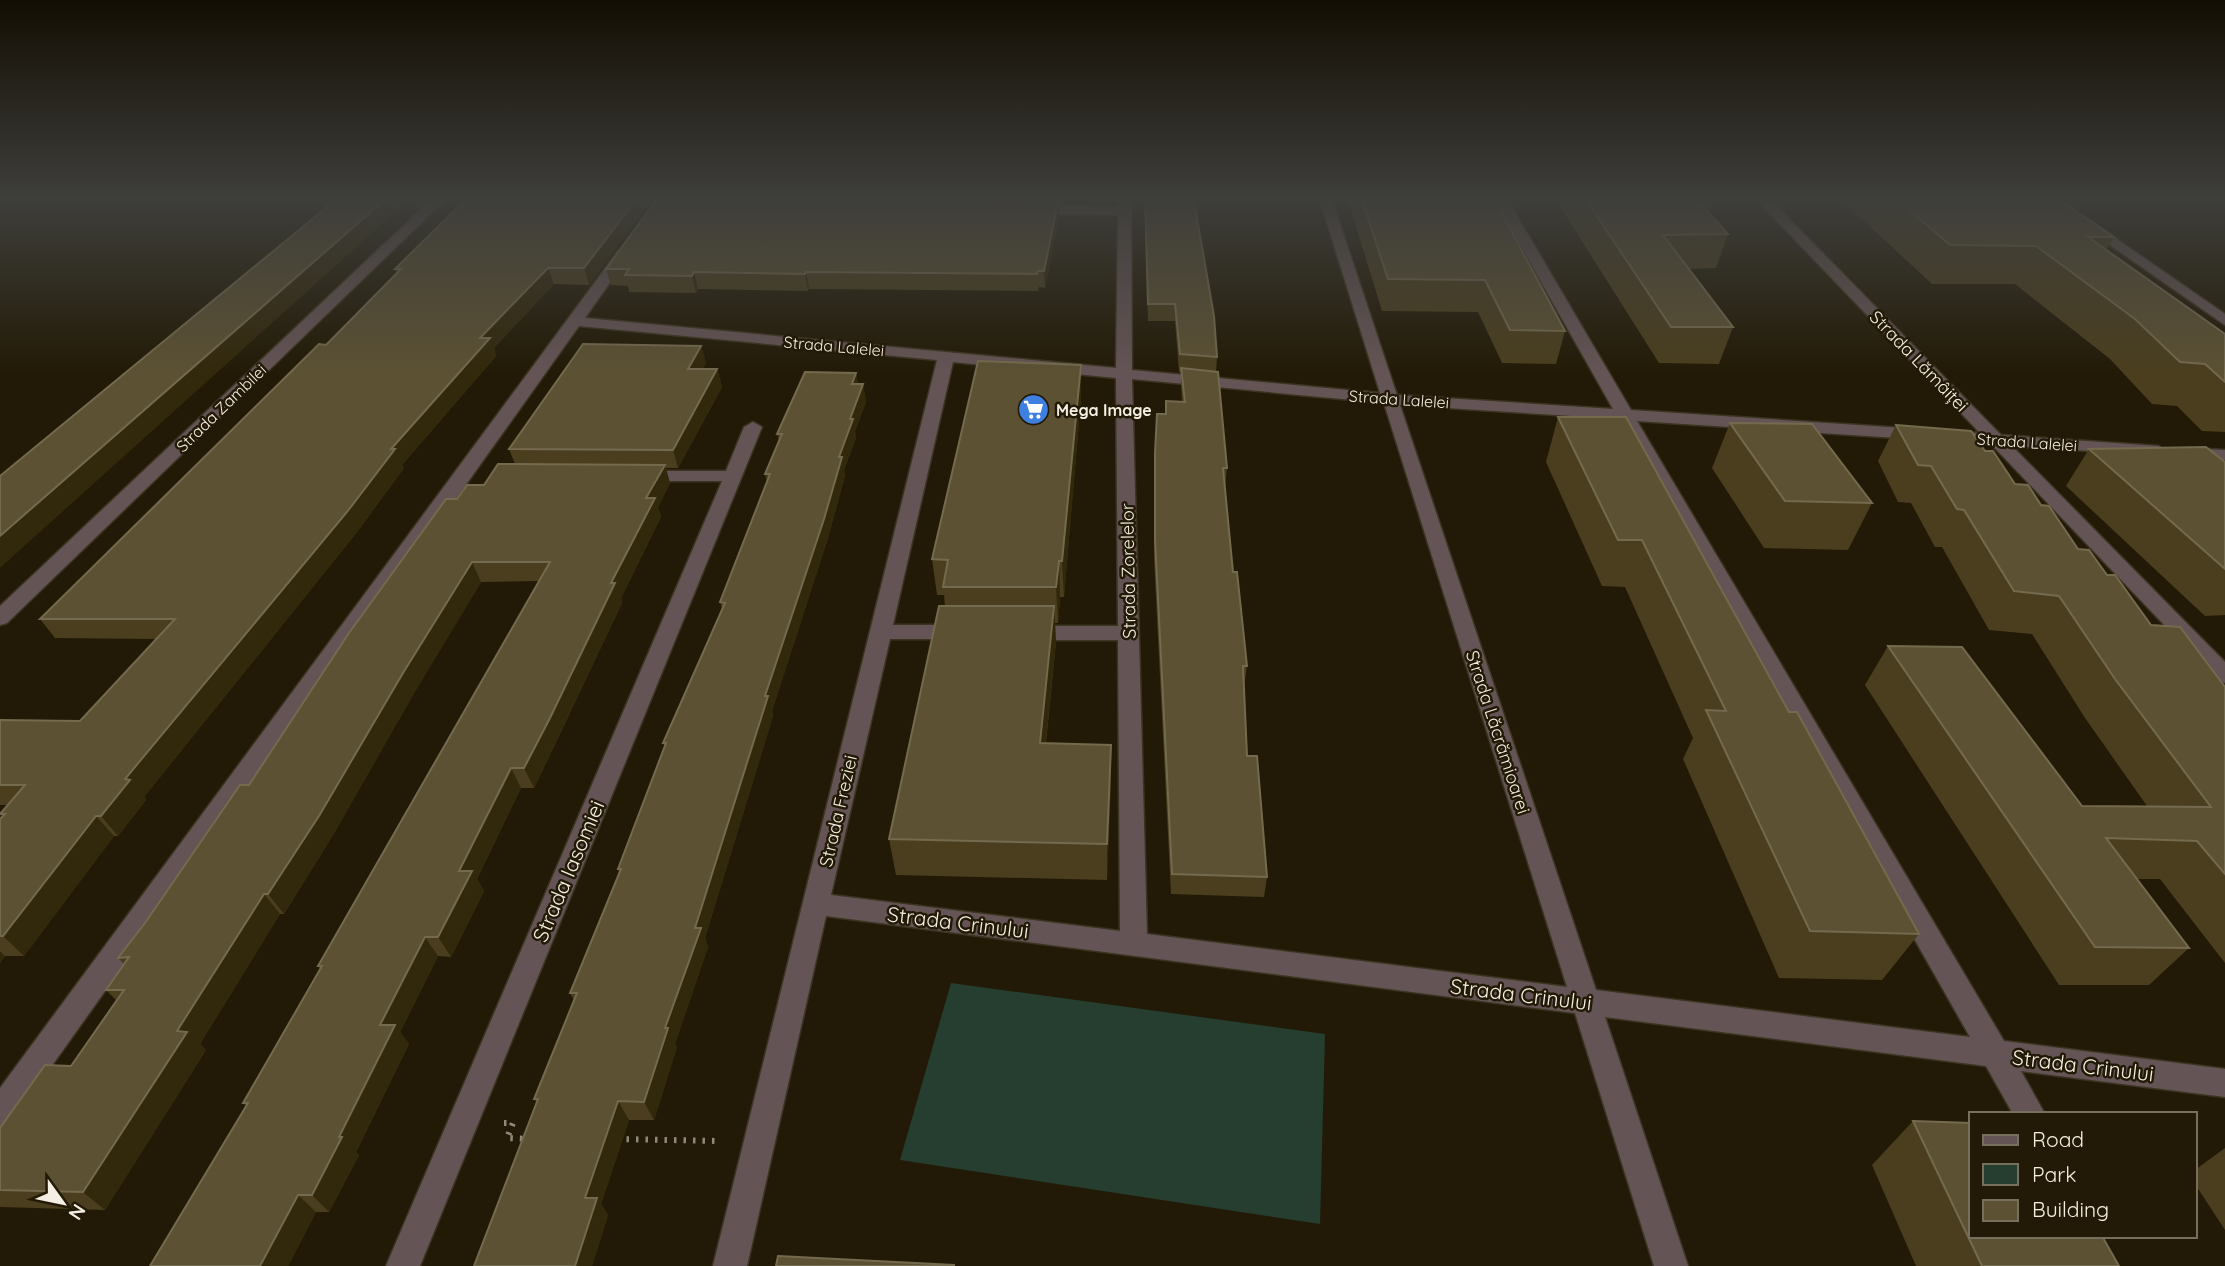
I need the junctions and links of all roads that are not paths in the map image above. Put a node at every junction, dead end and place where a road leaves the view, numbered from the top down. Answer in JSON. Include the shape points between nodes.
{"nodes":[{"id":1,"x":381,"y":256,"type":"edge"},
{"id":2,"x":621,"y":256,"type":"edge"},
{"id":3,"x":1125,"y":256,"type":"edge"},
{"id":4,"x":1344,"y":256,"type":"edge"},
{"id":5,"x":1533,"y":256,"type":"edge"},
{"id":6,"x":1817,"y":256,"type":"edge"},
{"id":7,"x":2131,"y":256,"type":"edge"},
{"id":8,"x":574,"y":321,"type":"junction"},
{"id":9,"x":2225,"y":321,"type":"edge"},
{"id":10,"x":946,"y":357,"type":"junction"},
{"id":11,"x":1124,"y":373,"type":"junction"},
{"id":12,"x":1390,"y":399,"type":"junction"},
{"id":13,"x":1625,"y":414,"type":"junction"},
{"id":14,"x":753,"y":427,"type":"dead end"},
{"id":15,"x":1996,"y":439,"type":"junction"},
{"id":16,"x":2225,"y":455,"type":"edge"},
{"id":17,"x":620,"y":476,"type":"edge"},
{"id":18,"x":733,"y":476,"type":"junction"},
{"id":19,"x":0,"y":618,"type":"edge"},
{"id":20,"x":880,"y":632,"type":"junction"},
{"id":21,"x":984,"y":633,"type":"edge"},
{"id":22,"x":1010,"y":633,"type":"edge"},
{"id":23,"x":1129,"y":634,"type":"junction"},
{"id":24,"x":2225,"y":675,"type":"edge"},
{"id":25,"x":817,"y":904,"type":"junction"},
{"id":26,"x":1135,"y":945,"type":"junction"},
{"id":27,"x":1586,"y":1002,"type":"junction"},
{"id":28,"x":1995,"y":1054,"type":"junction"},
{"id":29,"x":2225,"y":1083,"type":"edge"},
{"id":30,"x":2029,"y":1112,"type":"edge"},
{"id":31,"x":0,"y":1113,"type":"edge"},
{"id":32,"x":402,"y":1266,"type":"edge"},
{"id":33,"x":730,"y":1266,"type":"edge"},
{"id":34,"x":1671,"y":1266,"type":"edge"}],
"edges":[{"from":1,"to":19,"type":"street","name":"Strada Zambilei"},
{"from":2,"to":8,"type":"street"},
{"from":3,"to":11,"type":"street","name":"Strada Zorelelor"},
{"from":4,"to":12,"type":"street","name":"Strada Lăcrămioarei"},
{"from":5,"to":13,"type":"street"},
{"from":6,"to":15,"type":"street","name":"Strada Lămâiței"},
{"from":7,"to":9,"type":"street"},
{"from":8,"to":10,"type":"street","name":"Strada Lalelei"},
{"from":8,"to":31,"type":"street","via":[[474,475]]},
{"from":10,"to":11,"type":"street","name":"Strada Lalelei"},
{"from":10,"to":20,"type":"street","name":"Strada Freziei"},
{"from":11,"to":12,"type":"street","name":"Strada Lalelei"},
{"from":11,"to":23,"type":"street","name":"Strada Zorelelor"},
{"from":12,"to":13,"type":"street","name":"Strada Lalelei"},
{"from":12,"to":27,"type":"street","name":"Strada Lăcrămioarei"},
{"from":13,"to":15,"type":"street","name":"Strada Lalelei"},
{"from":13,"to":28,"type":"street"},
{"from":14,"to":18,"type":"street","name":"Strada Iasomiei"},
{"from":15,"to":16,"type":"street","name":"Strada Lalelei"},
{"from":15,"to":24,"type":"street","name":"Strada Lămâiței"},
{"from":17,"to":18,"type":"street"},
{"from":18,"to":32,"type":"street","name":"Strada Iasomiei"},
{"from":20,"to":21,"type":"street"},
{"from":20,"to":25,"type":"street","name":"Strada Freziei"},
{"from":22,"to":23,"type":"street"},
{"from":23,"to":26,"type":"street","name":"Strada Zorelelor"},
{"from":25,"to":26,"type":"street","name":"Strada Crinului"},
{"from":25,"to":33,"type":"street","name":"Strada Freziei"},
{"from":26,"to":27,"type":"street","name":"Strada Crinului"},
{"from":27,"to":28,"type":"street","name":"Strada Crinului"},
{"from":27,"to":34,"type":"street","name":"Strada Lăcrămioarei"},
{"from":28,"to":29,"type":"street","name":"Strada Crinului"},
{"from":28,"to":30,"type":"street"}]}
